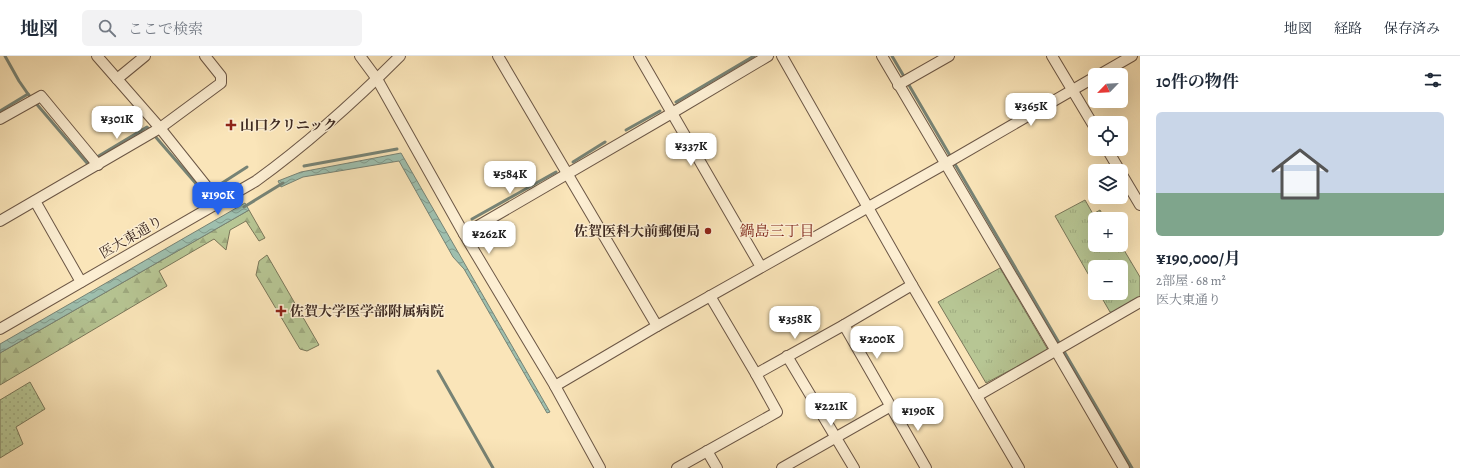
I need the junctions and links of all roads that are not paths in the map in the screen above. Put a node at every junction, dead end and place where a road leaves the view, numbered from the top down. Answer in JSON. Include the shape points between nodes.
{"nodes":[{"id":1,"x":97,"y":56,"type":"edge"},
{"id":2,"x":145,"y":56,"type":"edge"},
{"id":3,"x":205,"y":56,"type":"edge"},
{"id":4,"x":360,"y":56,"type":"edge"},
{"id":5,"x":400,"y":56,"type":"edge"},
{"id":6,"x":498,"y":56,"type":"edge"},
{"id":7,"x":639,"y":56,"type":"edge"},
{"id":8,"x":768,"y":56,"type":"edge"},
{"id":9,"x":782,"y":56,"type":"edge"},
{"id":10,"x":882,"y":56,"type":"edge"},
{"id":11,"x":949,"y":56,"type":"edge"},
{"id":12,"x":1052,"y":56,"type":"edge"},
{"id":13,"x":1132,"y":56,"type":"edge"},
{"id":14,"x":1111,"y":68,"type":"edge"},
{"id":15,"x":116,"y":79,"type":"junction"},
{"id":16,"x":377,"y":79,"type":"junction"},
{"id":17,"x":1088,"y":81,"type":"edge"},
{"id":18,"x":903,"y":82,"type":"junction"},
{"id":19,"x":1072,"y":90,"type":"junction"},
{"id":20,"x":672,"y":113,"type":"junction"},
{"id":21,"x":1088,"y":116,"type":"edge"},
{"id":22,"x":0,"y":119,"type":"edge"},
{"id":23,"x":155,"y":131,"type":"junction"},
{"id":24,"x":95,"y":161,"type":"junction"},
{"id":25,"x":950,"y":162,"type":"junction"},
{"id":26,"x":567,"y":174,"type":"junction"},
{"id":27,"x":1128,"y":185,"type":"edge"},
{"id":28,"x":213,"y":195,"type":"junction"},
{"id":29,"x":35,"y":201,"type":"junction"},
{"id":30,"x":1140,"y":205,"type":"edge"},
{"id":31,"x":869,"y":207,"type":"junction"},
{"id":32,"x":0,"y":221,"type":"edge"},
{"id":33,"x":464,"y":234,"type":"junction"},
{"id":34,"x":761,"y":267,"type":"junction"},
{"id":35,"x":81,"y":282,"type":"junction"},
{"id":36,"x":912,"y":285,"type":"junction"},
{"id":37,"x":710,"y":296,"type":"junction"},
{"id":38,"x":1140,"y":302,"type":"edge"},
{"id":39,"x":844,"y":325,"type":"junction"},
{"id":40,"x":656,"y":326,"type":"junction"},
{"id":41,"x":0,"y":329,"type":"edge"},
{"id":42,"x":1060,"y":348,"type":"junction"},
{"id":43,"x":787,"y":356,"type":"junction"},
{"id":44,"x":756,"y":374,"type":"junction"},
{"id":45,"x":555,"y":386,"type":"junction"},
{"id":46,"x":977,"y":396,"type":"junction"},
{"id":47,"x":891,"y":406,"type":"junction"},
{"id":48,"x":835,"y":437,"type":"junction"},
{"id":49,"x":707,"y":451,"type":"junction"},
{"id":50,"x":785,"y":467,"type":"edge"},
{"id":51,"x":600,"y":468,"type":"edge"},
{"id":52,"x":677,"y":468,"type":"edge"},
{"id":53,"x":717,"y":468,"type":"edge"},
{"id":54,"x":854,"y":468,"type":"edge"},
{"id":55,"x":926,"y":468,"type":"edge"},
{"id":56,"x":1019,"y":468,"type":"edge"},
{"id":57,"x":1124,"y":468,"type":"edge"}],
"edges":[{"from":1,"to":15,"type":"street"},
{"from":2,"to":15,"type":"street"},
{"from":3,"to":23,"type":"street","via":[[221,76],[221,83]]},
{"from":4,"to":16,"type":"street"},
{"from":5,"to":16,"type":"street","name":"医大東通り"},
{"from":6,"to":26,"type":"street"},
{"from":7,"to":20,"type":"street"},
{"from":8,"to":20,"type":"street"},
{"from":9,"to":31,"type":"street"},
{"from":10,"to":18,"type":"street"},
{"from":11,"to":18,"type":"street"},
{"from":12,"to":19,"type":"street"},
{"from":13,"to":14,"type":"street"},
{"from":15,"to":23,"type":"street"},
{"from":16,"to":28,"type":"street","name":"医大東通り","via":[[285,160],[256,181]]},
{"from":16,"to":33,"type":"street"},
{"from":17,"to":19,"type":"street"},
{"from":18,"to":25,"type":"street"},
{"from":19,"to":21,"type":"street"},
{"from":19,"to":25,"type":"street"},
{"from":20,"to":26,"type":"street"},
{"from":20,"to":34,"type":"street"},
{"from":22,"to":24,"type":"street","via":[[41,96]]},
{"from":23,"to":24,"type":"street"},
{"from":23,"to":28,"type":"street"},
{"from":24,"to":29,"type":"street"},
{"from":25,"to":31,"type":"street"},
{"from":25,"to":42,"type":"street"},
{"from":26,"to":33,"type":"street"},
{"from":26,"to":40,"type":"street"},
{"from":27,"to":30,"type":"street"},
{"from":28,"to":35,"type":"street","name":"医大東通り"},
{"from":29,"to":32,"type":"street"},
{"from":29,"to":35,"type":"street"},
{"from":31,"to":34,"type":"street"},
{"from":31,"to":36,"type":"street"},
{"from":33,"to":45,"type":"street"},
{"from":34,"to":37,"type":"street"},
{"from":35,"to":41,"type":"street","name":"医大東通り"},
{"from":36,"to":39,"type":"street"},
{"from":36,"to":46,"type":"street"},
{"from":37,"to":40,"type":"street"},
{"from":37,"to":44,"type":"street"},
{"from":38,"to":42,"type":"street"},
{"from":39,"to":43,"type":"street"},
{"from":39,"to":47,"type":"street"},
{"from":40,"to":45,"type":"street"},
{"from":42,"to":46,"type":"street"},
{"from":42,"to":57,"type":"street"},
{"from":43,"to":44,"type":"street"},
{"from":43,"to":48,"type":"street"},
{"from":44,"to":49,"type":"street","via":[[777,412]]},
{"from":45,"to":51,"type":"street"},
{"from":46,"to":56,"type":"street"},
{"from":47,"to":48,"type":"street"},
{"from":47,"to":55,"type":"street"},
{"from":48,"to":50,"type":"street"},
{"from":48,"to":54,"type":"street"},
{"from":49,"to":52,"type":"street"},
{"from":49,"to":53,"type":"street"}]}
